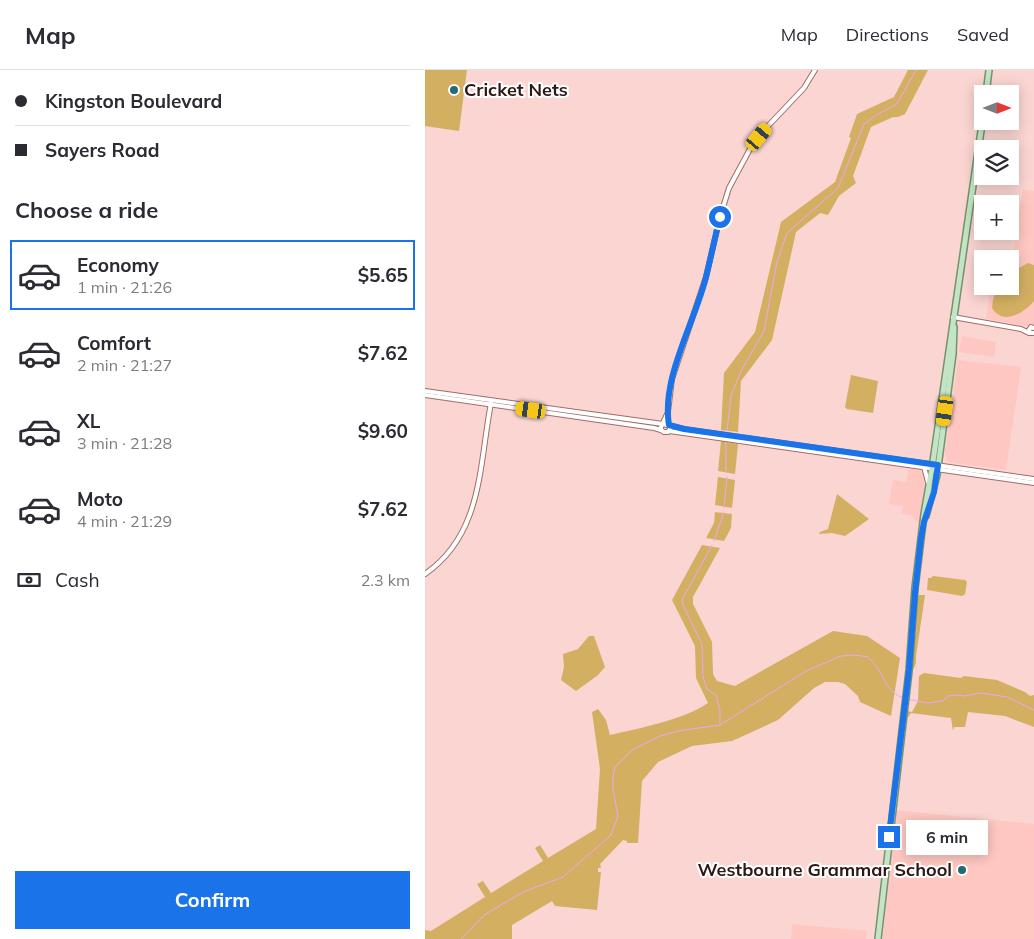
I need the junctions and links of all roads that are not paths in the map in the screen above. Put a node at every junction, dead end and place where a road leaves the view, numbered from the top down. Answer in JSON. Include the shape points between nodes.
{"nodes":[{"id":1,"x":815,"y":70,"type":"edge"},
{"id":2,"x":989,"y":70,"type":"edge"},
{"id":3,"x":987,"y":85,"type":"edge"},
{"id":4,"x":981,"y":130,"type":"edge"},
{"id":5,"x":954,"y":318,"type":"junction"},
{"id":6,"x":1032,"y":331,"type":"edge"},
{"id":7,"x":425,"y":393,"type":"edge"},
{"id":8,"x":491,"y":402,"type":"junction"},
{"id":9,"x":668,"y":412,"type":"junction"},
{"id":10,"x":602,"y":418,"type":"junction"},
{"id":11,"x":663,"y":424,"type":"junction"},
{"id":12,"x":669,"y":425,"type":"junction"},
{"id":13,"x":661,"y":430,"type":"junction"},
{"id":14,"x":669,"y":431,"type":"junction"},
{"id":15,"x":767,"y":442,"type":"junction"},
{"id":16,"x":940,"y":448,"type":"junction"},
{"id":17,"x":834,"y":452,"type":"junction"},
{"id":18,"x":945,"y":466,"type":"junction"},
{"id":19,"x":924,"y":467,"type":"junction"},
{"id":20,"x":935,"y":468,"type":"junction"},
{"id":21,"x":984,"y":473,"type":"junction"},
{"id":22,"x":1034,"y":481,"type":"edge"},
{"id":23,"x":929,"y":488,"type":"junction"},
{"id":24,"x":924,"y":521,"type":"junction"},
{"id":25,"x":425,"y":574,"type":"edge"},
{"id":26,"x":878,"y":939,"type":"edge"}],
"edges":[{"from":1,"to":9,"type":"street","via":[[804,88],[750,149],[729,188],[706,277],[672,379]]},
{"from":2,"to":3,"type":"main road"},
{"from":4,"to":5,"type":"main road"},
{"from":5,"to":6,"type":"street"},
{"from":5,"to":16,"type":"main road","via":[[953,354]]},
{"from":5,"to":20,"type":"main road"},
{"from":7,"to":8,"type":"street"},
{"from":8,"to":10,"type":"street"},
{"from":8,"to":25,"type":"street","via":[[471,514],[451,548]]},
{"from":9,"to":11,"type":"street"},
{"from":9,"to":12,"type":"street"},
{"from":10,"to":11,"type":"street"},
{"from":10,"to":13,"type":"street"},
{"from":11,"to":12,"type":"street"},
{"from":11,"to":13,"type":"street"},
{"from":12,"to":14,"type":"street"},
{"from":12,"to":15,"type":"street"},
{"from":13,"to":14,"type":"street"},
{"from":14,"to":15,"type":"street"},
{"from":15,"to":17,"type":"street"},
{"from":16,"to":18,"type":"street"},
{"from":16,"to":20,"type":"main road"},
{"from":17,"to":19,"type":"street"},
{"from":17,"to":20,"type":"street"},
{"from":18,"to":20,"type":"street"},
{"from":18,"to":21,"type":"street"},
{"from":19,"to":20,"type":"street"},
{"from":19,"to":23,"type":"street"},
{"from":20,"to":21,"type":"street"},
{"from":20,"to":23,"type":"main road"},
{"from":20,"to":24,"type":"main road","via":[[931,503]]},
{"from":21,"to":22,"type":"street"},
{"from":23,"to":24,"type":"main road"},
{"from":24,"to":26,"type":"main road"}]}
